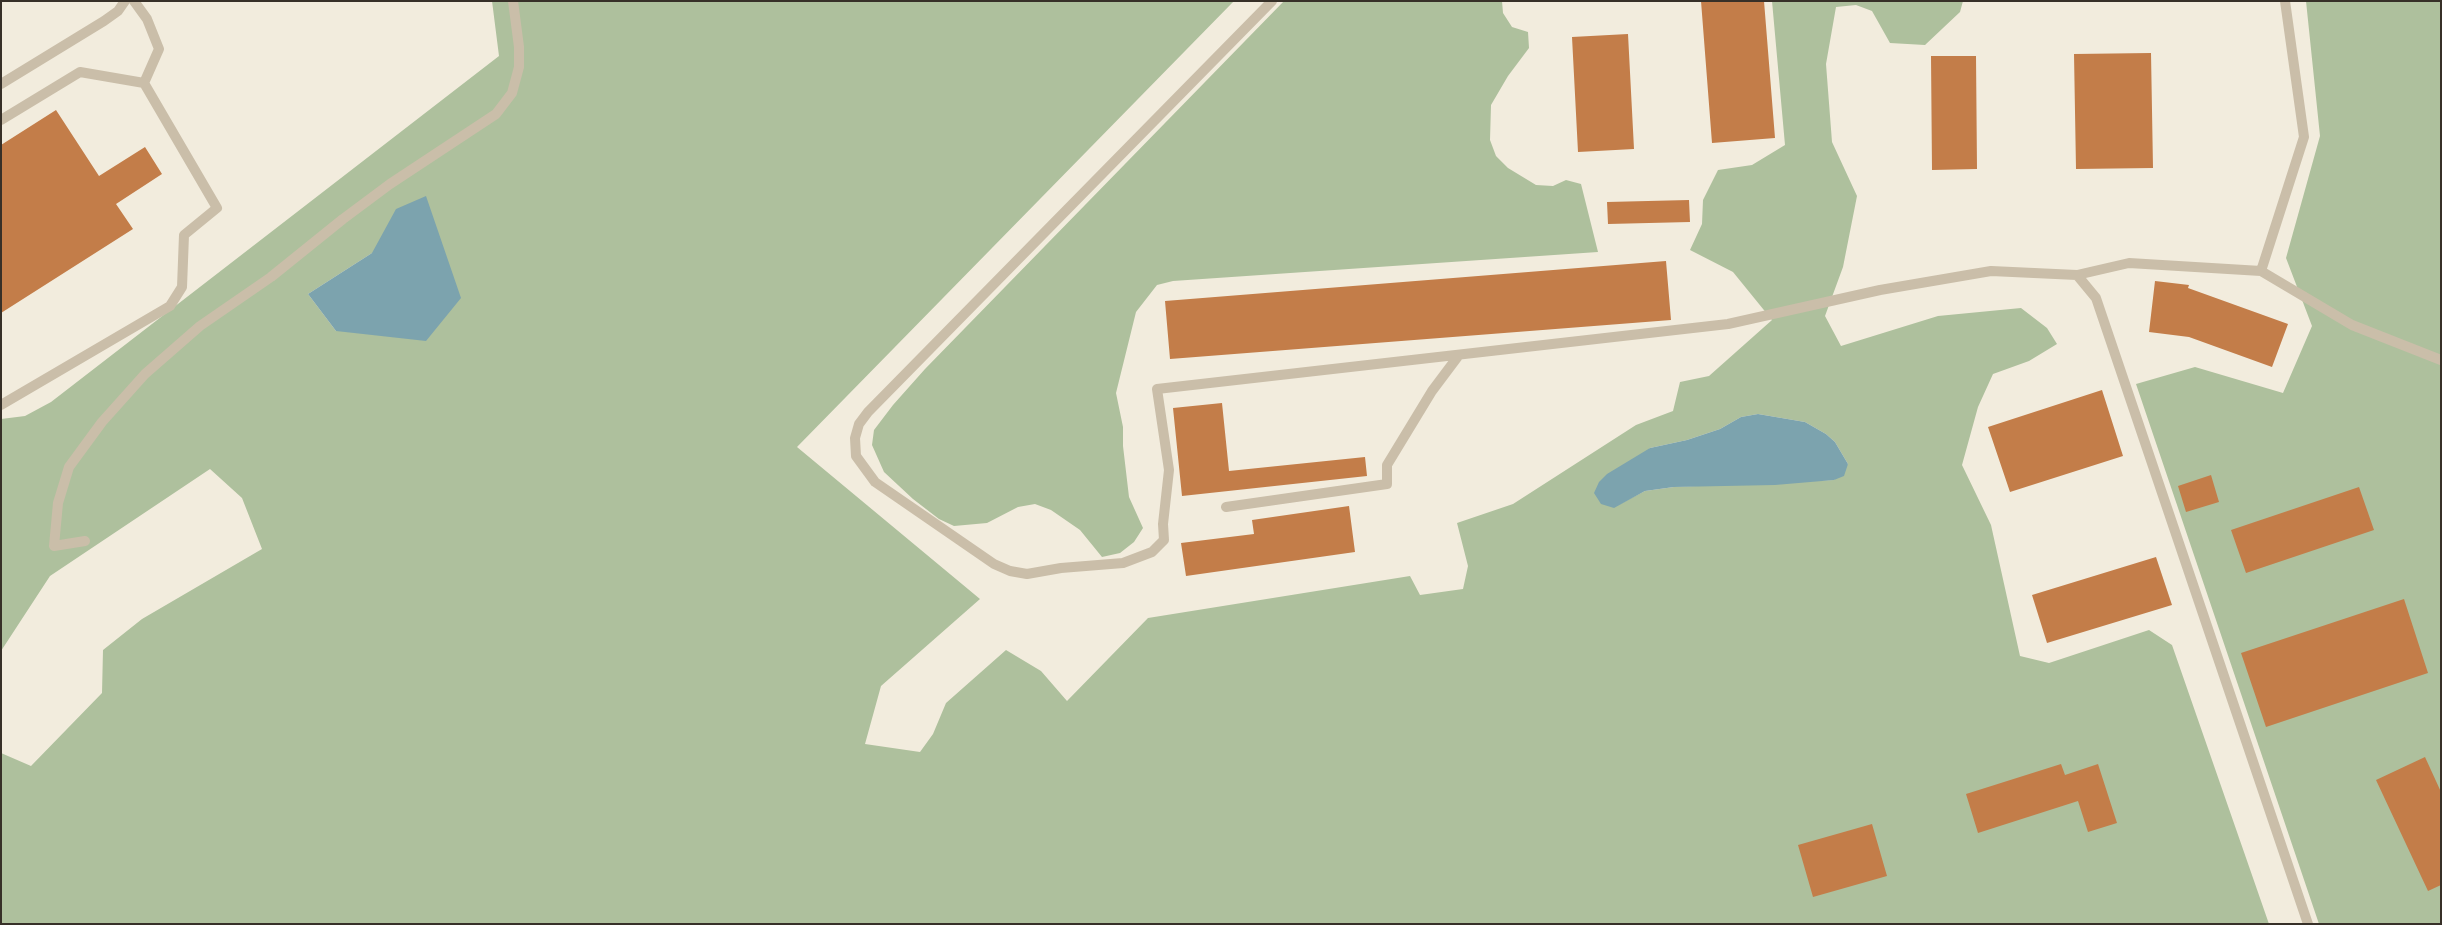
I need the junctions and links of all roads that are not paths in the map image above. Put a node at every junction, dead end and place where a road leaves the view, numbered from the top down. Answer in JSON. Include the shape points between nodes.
{"nodes":[{"id":1,"x":125,"y":1,"type":"edge"},
{"id":2,"x":134,"y":1,"type":"edge"},
{"id":3,"x":513,"y":1,"type":"edge"},
{"id":4,"x":1272,"y":1,"type":"edge"},
{"id":5,"x":2286,"y":1,"type":"edge"},
{"id":6,"x":144,"y":83,"type":"junction"},
{"id":7,"x":1,"y":84,"type":"edge"},
{"id":8,"x":1,"y":120,"type":"edge"},
{"id":9,"x":2260,"y":271,"type":"junction"},
{"id":10,"x":2077,"y":274,"type":"junction"},
{"id":11,"x":1458,"y":355,"type":"junction"},
{"id":12,"x":2441,"y":360,"type":"edge"},
{"id":13,"x":1,"y":405,"type":"edge"},
{"id":14,"x":1226,"y":507,"type":"dead end"},
{"id":15,"x":85,"y":541,"type":"dead end"},
{"id":16,"x":2308,"y":924,"type":"edge"}],
"edges":[{"from":1,"to":7,"type":"lane","via":[[104,21]]},
{"from":2,"to":6,"type":"lane","via":[[147,19],[159,49]]},
{"from":3,"to":15,"type":"lane","via":[[519,67],[512,93],[496,114],[390,184],[272,277],[200,326],[145,374],[102,422],[69,467],[58,503],[54,546]]},
{"from":4,"to":11,"type":"lane","via":[[868,412],[854,438],[856,456],[875,482],[994,564],[1010,571],[1027,574],[1123,562],[1152,552],[1164,540],[1169,470],[1156,389]]},
{"from":5,"to":9,"type":"lane","via":[[2304,137]]},
{"from":6,"to":8,"type":"lane","via":[[80,72]]},
{"from":6,"to":13,"type":"lane","via":[[218,208],[184,234],[182,287],[170,306]]},
{"from":9,"to":10,"type":"lane","via":[[2129,263]]},
{"from":9,"to":12,"type":"lane","via":[[2352,325]]},
{"from":10,"to":11,"type":"lane","via":[[1991,271],[1880,290],[1728,324]]},
{"from":10,"to":16,"type":"lane","via":[[2096,298]]},
{"from":11,"to":14,"type":"lane","via":[[1387,465],[1387,484]]}]}
